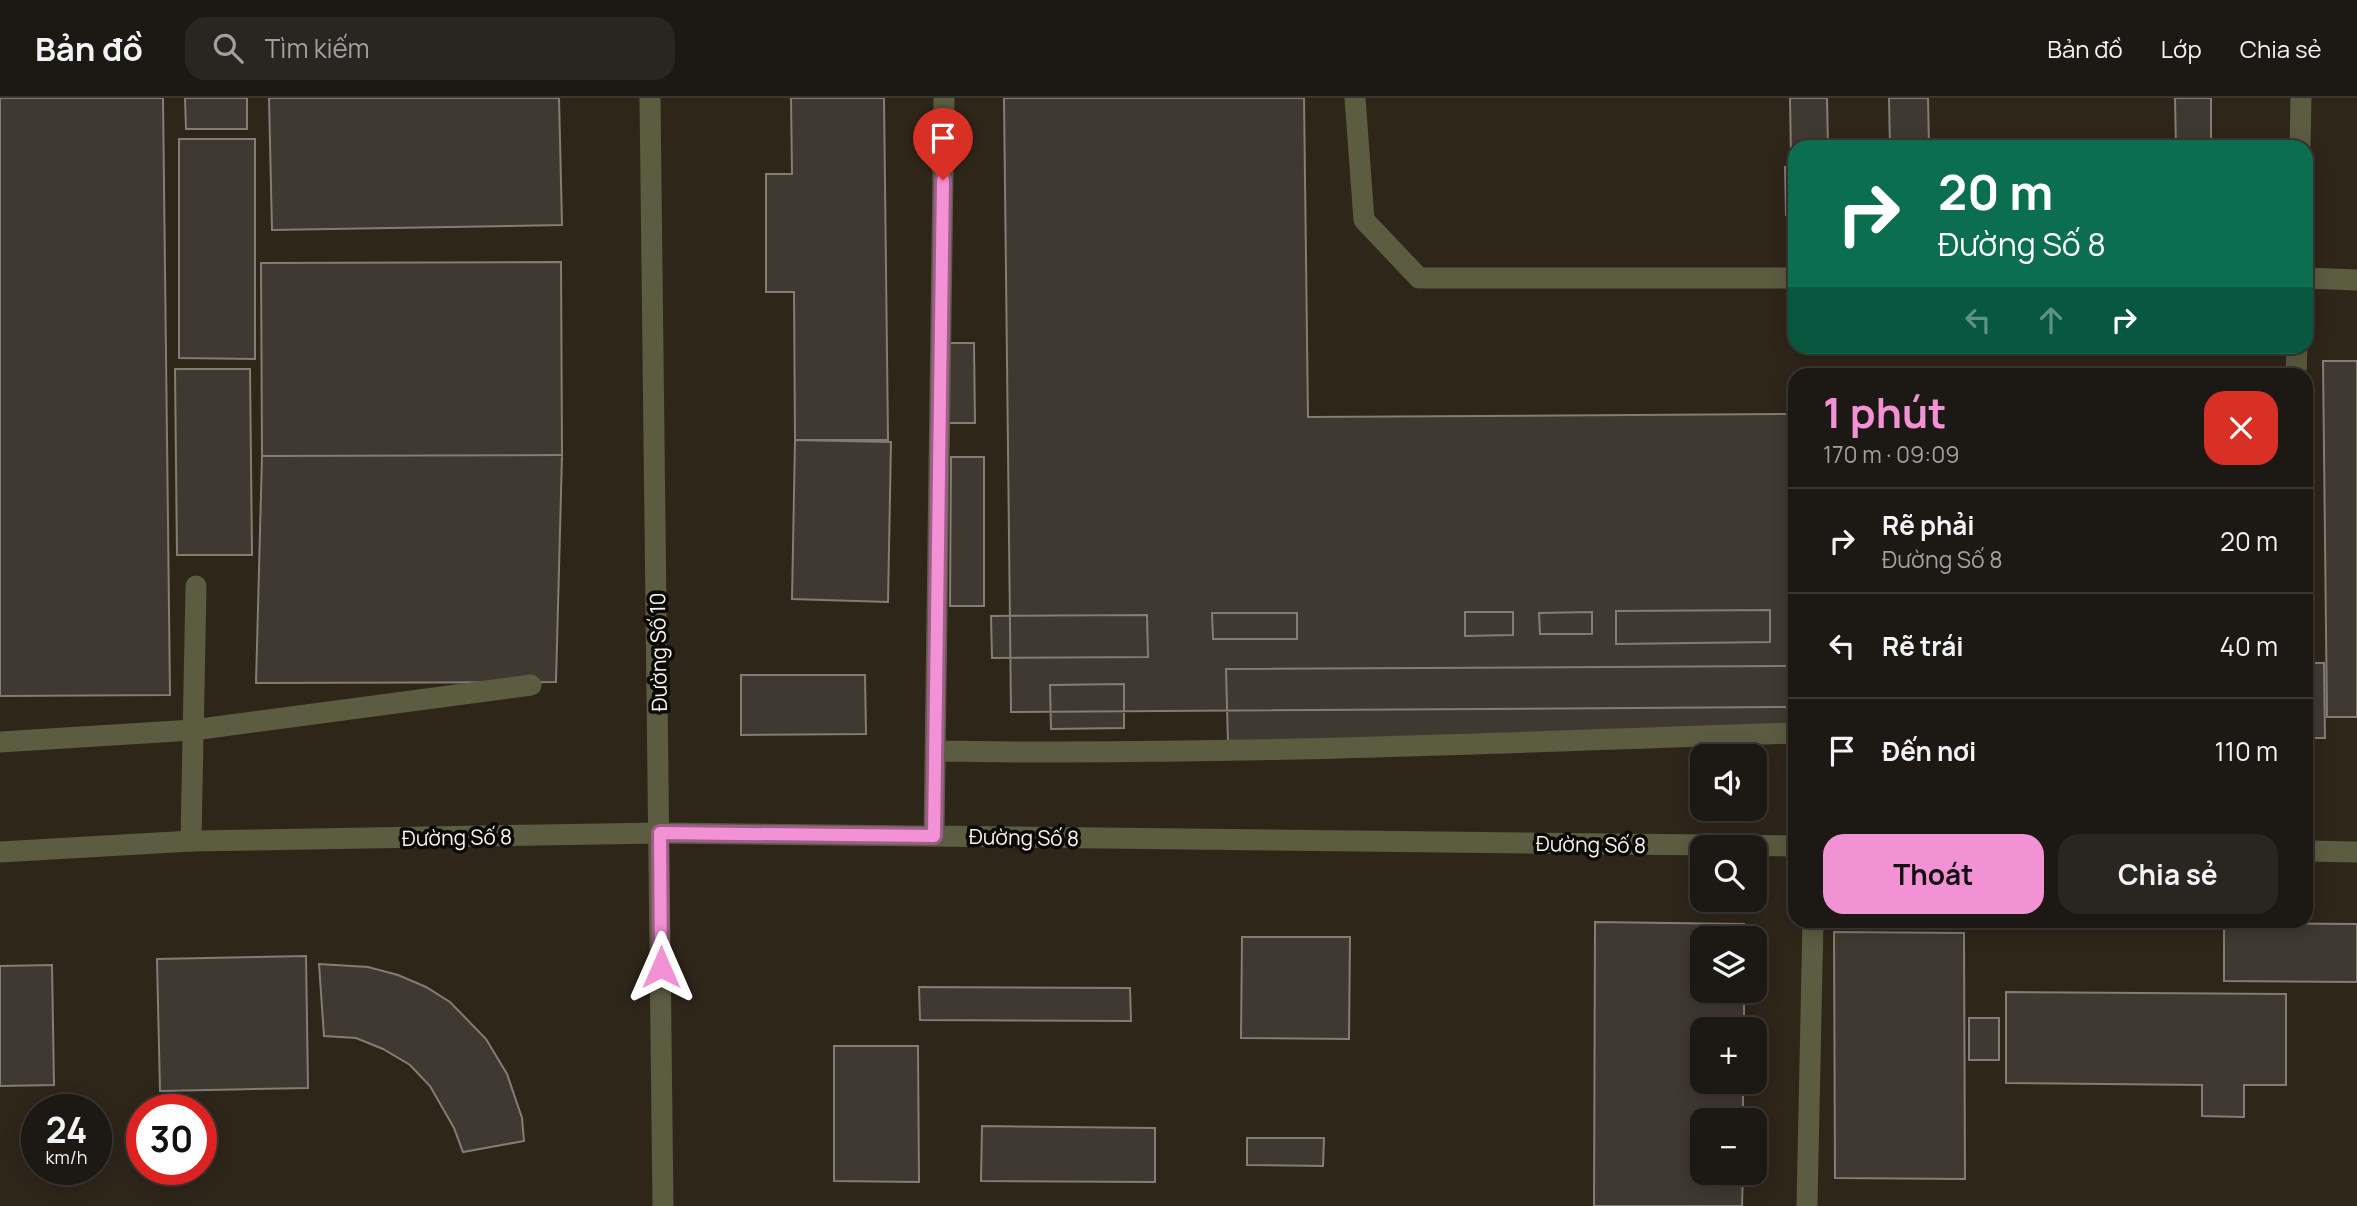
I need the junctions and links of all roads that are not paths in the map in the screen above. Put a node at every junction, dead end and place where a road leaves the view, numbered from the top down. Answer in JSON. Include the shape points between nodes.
{"nodes":[{"id":1,"x":650,"y":98,"type":"edge"},
{"id":2,"x":944,"y":98,"type":"edge"},
{"id":3,"x":1355,"y":98,"type":"edge"},
{"id":4,"x":2301,"y":98,"type":"edge"},
{"id":5,"x":2300,"y":140,"type":"edge"},
{"id":6,"x":1788,"y":278,"type":"edge"},
{"id":7,"x":2313,"y":278,"type":"edge"},
{"id":8,"x":2357,"y":280,"type":"edge"},
{"id":9,"x":197,"y":586,"type":"dead end"},
{"id":10,"x":531,"y":685,"type":"dead end"},
{"id":11,"x":193,"y":730,"type":"junction"},
{"id":12,"x":1788,"y":733,"type":"edge"},
{"id":13,"x":0,"y":742,"type":"edge"},
{"id":14,"x":935,"y":751,"type":"junction"},
{"id":15,"x":660,"y":833,"type":"junction"},
{"id":16,"x":934,"y":836,"type":"junction"},
{"id":17,"x":191,"y":841,"type":"junction"},
{"id":18,"x":1788,"y":846,"type":"edge"},
{"id":19,"x":2313,"y":851,"type":"edge"},
{"id":20,"x":0,"y":852,"type":"edge"},
{"id":21,"x":2357,"y":852,"type":"edge"},
{"id":22,"x":1813,"y":928,"type":"edge"},
{"id":23,"x":663,"y":1206,"type":"edge"},
{"id":24,"x":1807,"y":1206,"type":"edge"}],
"edges":[{"from":1,"to":15,"type":"street","name":"Đường Số 10"},
{"from":2,"to":14,"type":"street"},
{"from":3,"to":6,"type":"street","via":[[1364,220],[1419,278]]},
{"from":4,"to":5,"type":"street"},
{"from":7,"to":8,"type":"street"},
{"from":9,"to":11,"type":"street"},
{"from":10,"to":11,"type":"street"},
{"from":11,"to":13,"type":"street"},
{"from":11,"to":17,"type":"street"},
{"from":12,"to":14,"type":"street","via":[[1216,752]]},
{"from":14,"to":16,"type":"street"},
{"from":15,"to":16,"type":"street","name":"Đường Số 8"},
{"from":15,"to":17,"type":"street","name":"Đường Số 8"},
{"from":15,"to":23,"type":"street","name":"Đường Số 10"},
{"from":16,"to":18,"type":"street","name":"Đường Số 8"},
{"from":17,"to":20,"type":"street","name":"Đường Số 8"},
{"from":19,"to":21,"type":"street"},
{"from":22,"to":24,"type":"street"}]}
